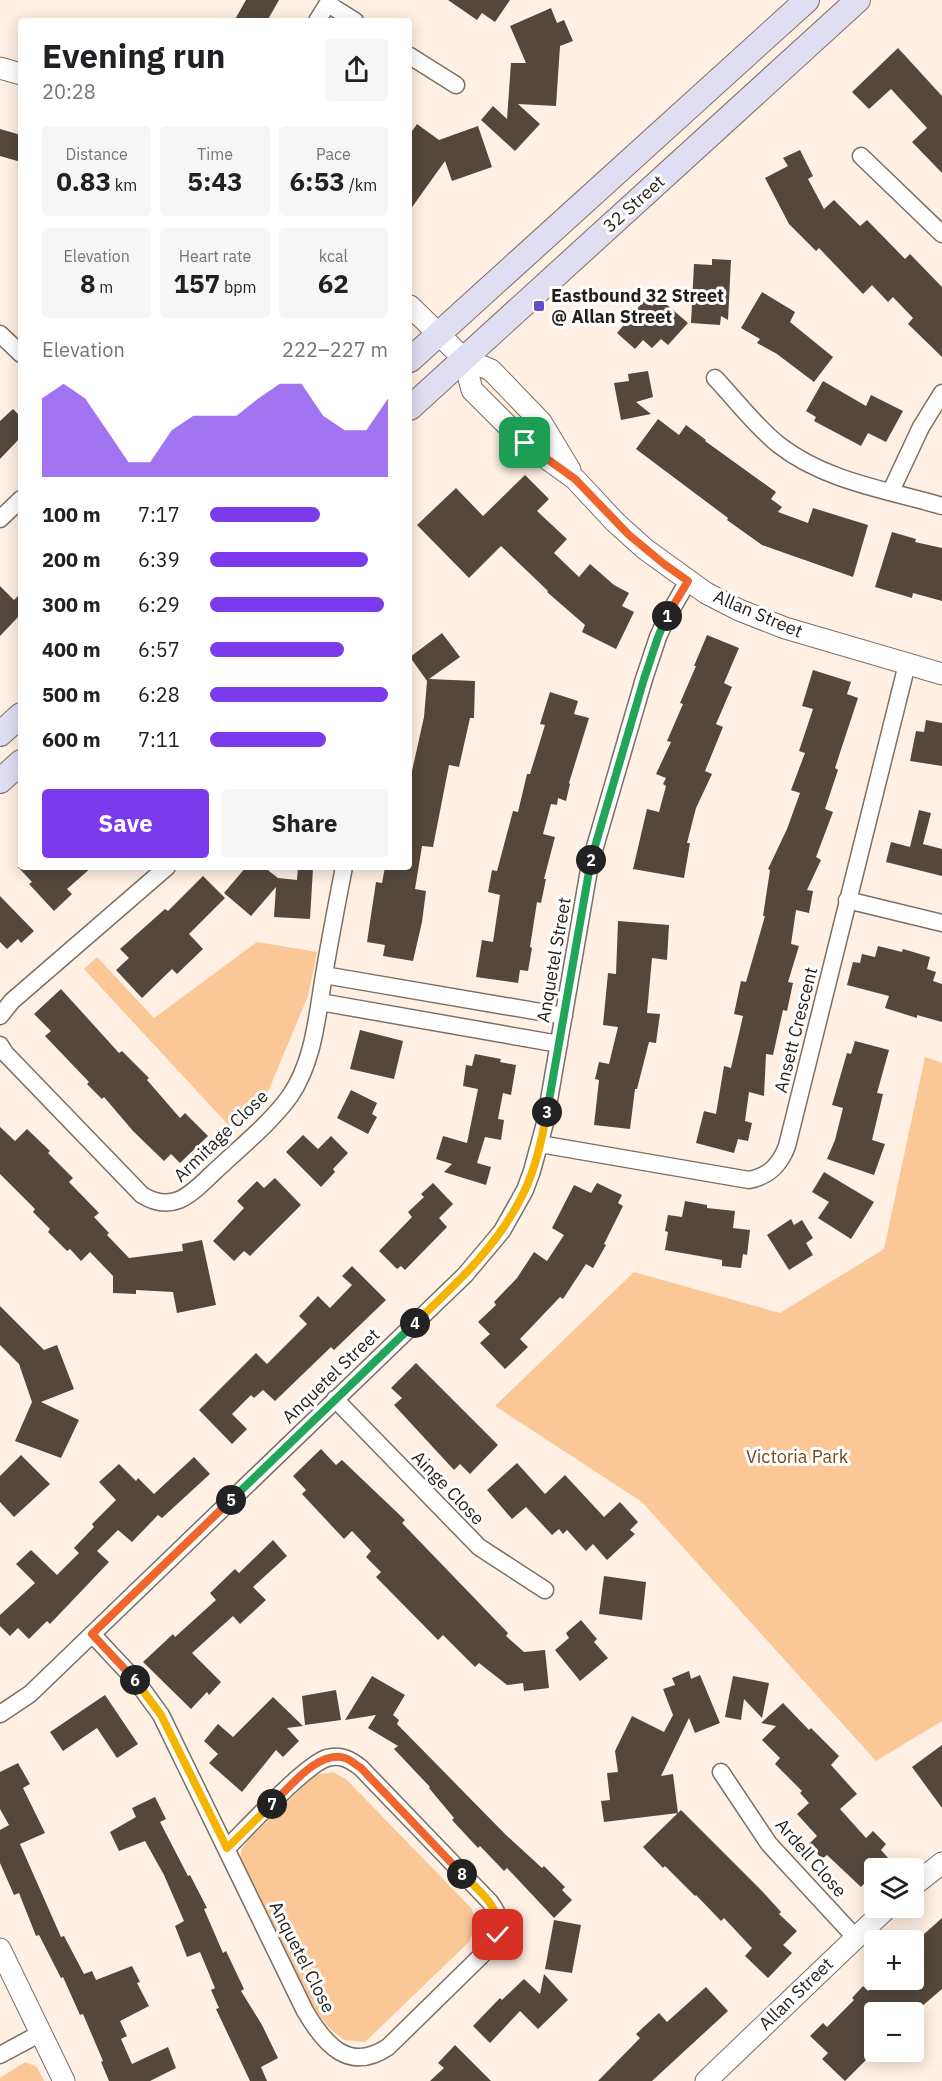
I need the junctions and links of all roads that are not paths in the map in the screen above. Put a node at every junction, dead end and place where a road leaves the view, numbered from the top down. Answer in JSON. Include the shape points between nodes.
{"nodes":[{"id":1,"x":807,"y":0,"type":"edge"},
{"id":2,"x":858,"y":0,"type":"edge"},
{"id":3,"x":329,"y":2,"type":"edge"},
{"id":4,"x":319,"y":18,"type":"edge"},
{"id":5,"x":351,"y":18,"type":"edge"},
{"id":6,"x":412,"y":57,"type":"edge"},
{"id":7,"x":0,"y":68,"type":"edge"},
{"id":8,"x":18,"y":73,"type":"edge"},
{"id":9,"x":456,"y":85,"type":"dead end"},
{"id":10,"x":861,"y":156,"type":"dead end"},
{"id":11,"x":942,"y":234,"type":"edge"},
{"id":12,"x":412,"y":308,"type":"edge"},
{"id":13,"x":0,"y":334,"type":"edge"},
{"id":14,"x":438,"y":334,"type":"junction"},
{"id":15,"x":18,"y":351,"type":"edge"},
{"id":16,"x":412,"y":358,"type":"edge"},
{"id":17,"x":464,"y":359,"type":"junction"},
{"id":18,"x":715,"y":378,"type":"dead end"},
{"id":19,"x":942,"y":393,"type":"edge"},
{"id":20,"x":412,"y":406,"type":"edge"},
{"id":21,"x":891,"y":491,"type":"junction"},
{"id":22,"x":18,"y":502,"type":"edge"},
{"id":23,"x":942,"y":506,"type":"edge"},
{"id":24,"x":0,"y":519,"type":"edge"},
{"id":25,"x":688,"y":581,"type":"junction"},
{"id":26,"x":907,"y":664,"type":"junction"},
{"id":27,"x":942,"y":674,"type":"edge"},
{"id":28,"x":18,"y":718,"type":"edge"},
{"id":29,"x":0,"y":734,"type":"edge"},
{"id":30,"x":18,"y":765,"type":"edge"},
{"id":31,"x":0,"y":781,"type":"edge"},
{"id":32,"x":164,"y":870,"type":"edge"},
{"id":33,"x":343,"y":870,"type":"edge"},
{"id":34,"x":848,"y":900,"type":"junction"},
{"id":35,"x":942,"y":923,"type":"edge"},
{"id":36,"x":324,"y":975,"type":"junction"},
{"id":37,"x":440,"y":994,"type":"junction"},
{"id":38,"x":320,"y":1002,"type":"junction"},
{"id":39,"x":0,"y":1016,"type":"edge"},
{"id":40,"x":564,"y":1016,"type":"junction"},
{"id":41,"x":436,"y":1023,"type":"junction"},
{"id":42,"x":559,"y":1044,"type":"junction"},
{"id":43,"x":0,"y":1045,"type":"edge"},
{"id":44,"x":540,"y":1144,"type":"junction"},
{"id":45,"x":335,"y":1399,"type":"junction"},
{"id":46,"x":545,"y":1590,"type":"dead end"},
{"id":47,"x":92,"y":1634,"type":"junction"},
{"id":48,"x":0,"y":1714,"type":"edge"},
{"id":49,"x":721,"y":1772,"type":"dead end"},
{"id":50,"x":227,"y":1848,"type":"junction"},
{"id":51,"x":942,"y":1863,"type":"edge"},
{"id":52,"x":924,"y":1877,"type":"edge"},
{"id":53,"x":876,"y":1918,"type":"edge"},
{"id":54,"x":855,"y":1937,"type":"junction"},
{"id":55,"x":0,"y":1949,"type":"edge"},
{"id":56,"x":41,"y":2033,"type":"junction"},
{"id":57,"x":0,"y":2055,"type":"edge"},
{"id":58,"x":64,"y":2081,"type":"edge"},
{"id":59,"x":706,"y":2081,"type":"edge"}],
"edges":[{"from":1,"to":14,"type":"main road","name":"32 Street"},
{"from":2,"to":17,"type":"main road","name":"32 Street"},
{"from":3,"to":4,"type":"street"},
{"from":3,"to":5,"type":"street"},
{"from":6,"to":9,"type":"street"},
{"from":7,"to":8,"type":"street"},
{"from":10,"to":11,"type":"street"},
{"from":12,"to":14,"type":"street"},
{"from":13,"to":15,"type":"street"},
{"from":14,"to":16,"type":"main road","name":"32 Street"},
{"from":14,"to":17,"type":"street"},
{"from":17,"to":20,"type":"main road","name":"32 Street"},
{"from":17,"to":25,"type":"street","name":"Allan Street","via":[[472,390],[525,443],[575,479],[629,535]]},
{"from":18,"to":21,"type":"street","via":[[769,436],[813,467]]},
{"from":19,"to":21,"type":"street"},
{"from":21,"to":23,"type":"street"},
{"from":22,"to":24,"type":"street"},
{"from":25,"to":26,"type":"street","name":"Allan Street","via":[[739,610],[785,628]]},
{"from":25,"to":40,"type":"street","name":"Anquetel Street","via":[[654,648],[598,835]]},
{"from":26,"to":27,"type":"street","name":"Allan Street"},
{"from":26,"to":34,"type":"street","name":"Ansett Crescent"},
{"from":28,"to":29,"type":"main road"},
{"from":30,"to":31,"type":"main road"},
{"from":32,"to":39,"type":"street","via":[[12,1001]]},
{"from":33,"to":36,"type":"street","name":"Armitage Close"},
{"from":34,"to":35,"type":"street"},
{"from":34,"to":44,"type":"street","name":"Ansett Crescent","via":[[787,1146],[779,1163],[766,1175],[749,1180]]},
{"from":36,"to":37,"type":"street"},
{"from":36,"to":38,"type":"street","name":"Armitage Close"},
{"from":37,"to":40,"type":"street"},
{"from":37,"to":41,"type":"street"},
{"from":38,"to":41,"type":"street"},
{"from":38,"to":43,"type":"street","name":"Armitage Close","via":[[308,1057],[291,1095],[194,1191],[175,1202],[156,1202],[135,1190]]},
{"from":40,"to":42,"type":"street","name":"Anquetel Street"},
{"from":41,"to":42,"type":"street"},
{"from":42,"to":44,"type":"street","name":"Anquetel Street"},
{"from":44,"to":45,"type":"street","name":"Anquetel Street","via":[[525,1190],[490,1247]]},
{"from":45,"to":46,"type":"street","name":"Ainge Close","via":[[480,1547]]},
{"from":45,"to":47,"type":"street","name":"Anquetel Street"},
{"from":47,"to":48,"type":"street","name":"Anquetel Street","via":[[30,1694]]},
{"from":47,"to":50,"type":"street","name":"Anquetel Close","via":[[137,1682],[161,1715]]},
{"from":49,"to":54,"type":"street","name":"Ardell Close","via":[[769,1844]]},
{"from":50,"to":50,"type":"street","name":"Anquetel Close","via":[[309,2017],[336,2049],[356,2059],[376,2055],[388,2047],[498,1935],[499,1919],[490,1902],[361,1768],[345,1758],[328,1758],[310,1768]]},
{"from":51,"to":52,"type":"street"},
{"from":53,"to":54,"type":"street","name":"Allan Street"},
{"from":54,"to":59,"type":"street","name":"Allan Street"},
{"from":55,"to":56,"type":"street"},
{"from":56,"to":57,"type":"street"},
{"from":56,"to":58,"type":"street"}]}
